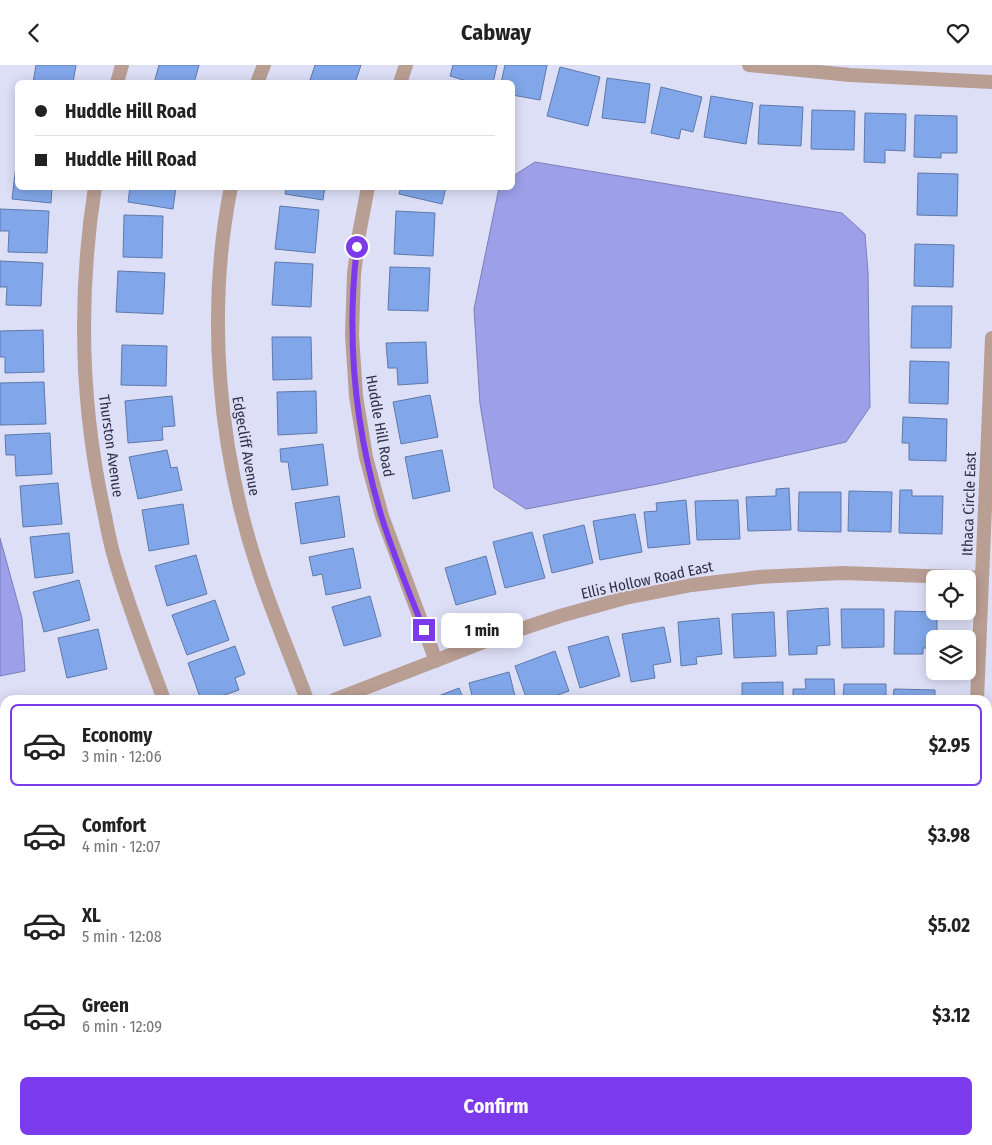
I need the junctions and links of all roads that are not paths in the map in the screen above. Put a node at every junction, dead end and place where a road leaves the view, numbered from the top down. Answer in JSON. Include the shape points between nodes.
{"nodes":[{"id":1,"x":122,"y":65,"type":"edge"},
{"id":2,"x":264,"y":65,"type":"edge"},
{"id":3,"x":406,"y":65,"type":"edge"},
{"id":4,"x":749,"y":65,"type":"edge"},
{"id":5,"x":118,"y":80,"type":"edge"},
{"id":6,"x":258,"y":80,"type":"edge"},
{"id":7,"x":401,"y":80,"type":"edge"},
{"id":8,"x":992,"y":82,"type":"edge"},
{"id":9,"x":95,"y":190,"type":"edge"},
{"id":10,"x":231,"y":190,"type":"edge"},
{"id":11,"x":367,"y":190,"type":"edge"},
{"id":12,"x":992,"y":338,"type":"edge"},
{"id":13,"x":982,"y":578,"type":"junction"},
{"id":14,"x":436,"y":661,"type":"junction"},
{"id":15,"x":162,"y":695,"type":"edge"},
{"id":16,"x":305,"y":695,"type":"edge"},
{"id":17,"x":347,"y":695,"type":"edge"},
{"id":18,"x":977,"y":695,"type":"edge"}],
"edges":[{"from":1,"to":5,"type":"street"},
{"from":2,"to":6,"type":"street"},
{"from":3,"to":7,"type":"street"},
{"from":4,"to":8,"type":"street","via":[[850,75]]},
{"from":9,"to":15,"type":"street","name":"Thurston Avenue","via":[[84,295],[84,360],[89,424],[113,552]]},
{"from":10,"to":16,"type":"street","name":"Edgecliff Avenue","via":[[221,260],[218,319],[221,394],[229,453],[241,512],[258,569]]},
{"from":11,"to":14,"type":"street","name":"Huddle Hill Road","via":[[354,275],[352,335],[356,397],[366,457],[382,516]]},
{"from":12,"to":13,"type":"street","name":"Ithaca Circle East"},
{"from":13,"to":14,"type":"street","name":"Ellis Hollow Road East","via":[[843,573],[759,577],[692,585],[625,598],[560,616]]},
{"from":13,"to":18,"type":"street","name":"Ithaca Circle East"},
{"from":14,"to":17,"type":"street","name":"Ellis Hollow Road East"}]}
